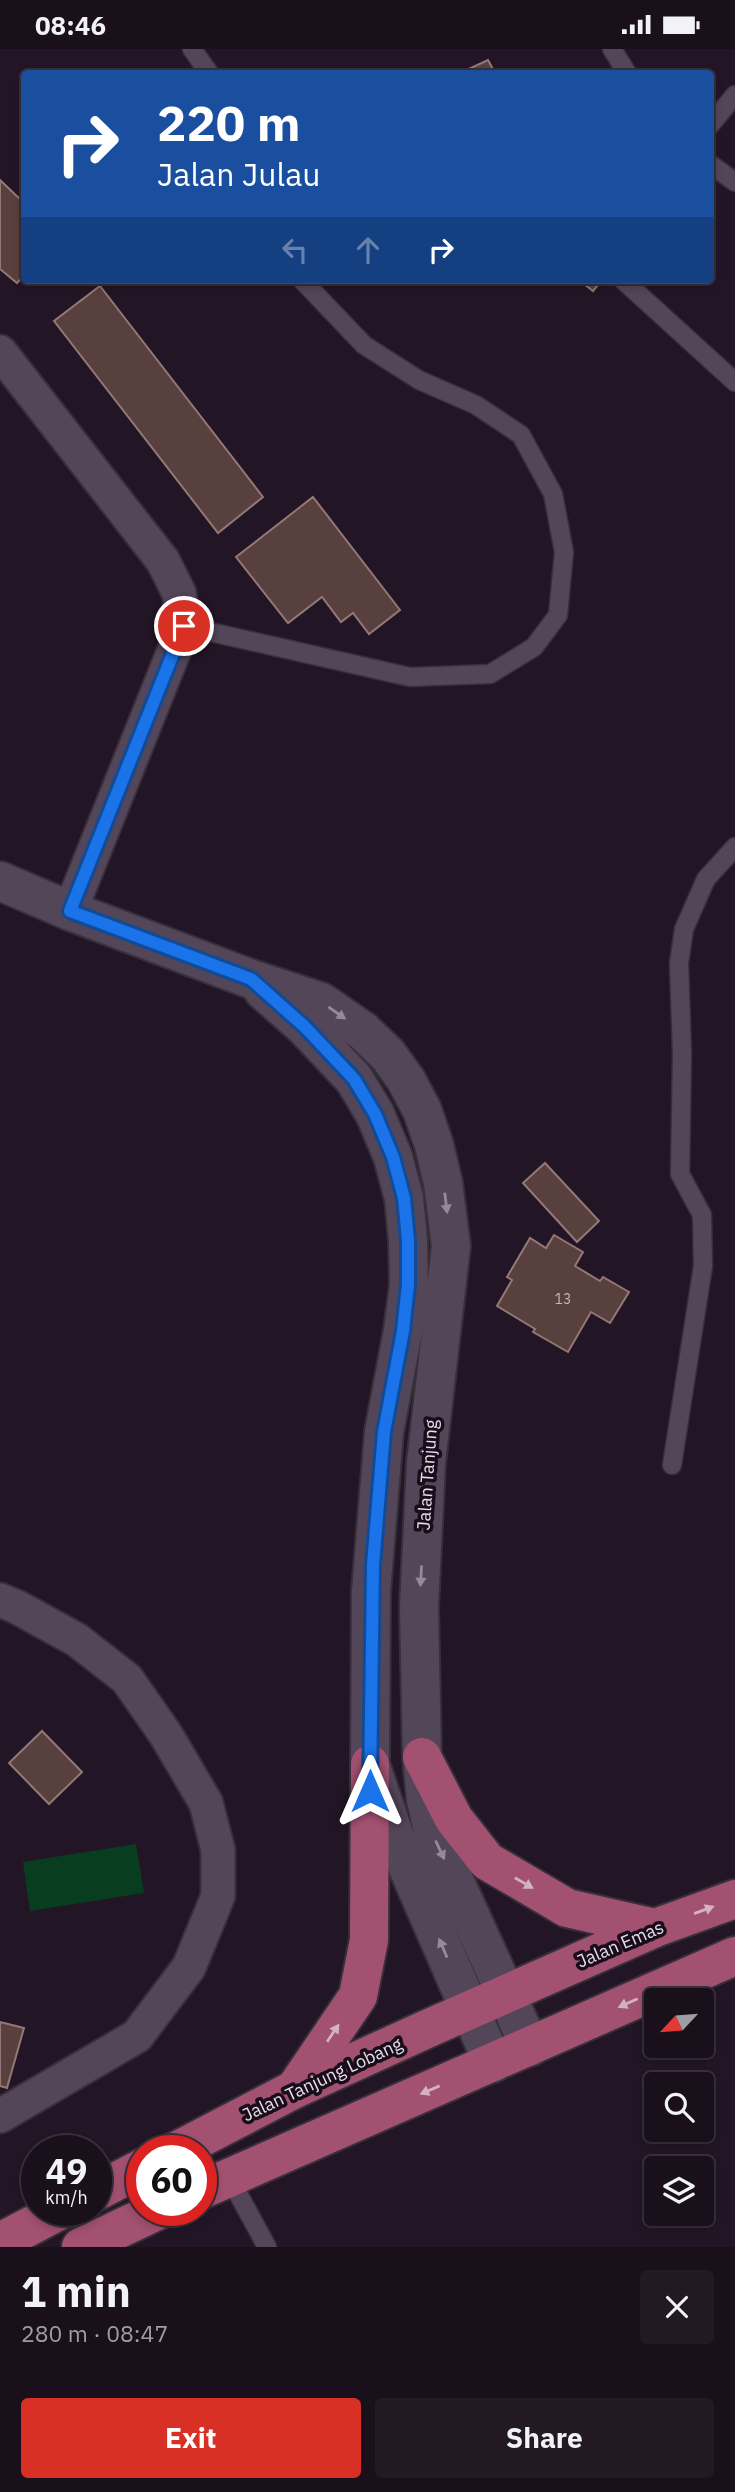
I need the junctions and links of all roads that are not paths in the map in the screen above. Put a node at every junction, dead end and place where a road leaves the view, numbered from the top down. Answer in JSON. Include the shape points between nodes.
{"nodes":[{"id":1,"x":192,"y":49,"type":"edge"},
{"id":2,"x":612,"y":49,"type":"edge"},
{"id":3,"x":207,"y":70,"type":"edge"},
{"id":4,"x":625,"y":70,"type":"edge"},
{"id":5,"x":735,"y":95,"type":"edge"},
{"id":6,"x":714,"y":120,"type":"edge"},
{"id":7,"x":714,"y":167,"type":"edge"},
{"id":8,"x":735,"y":182,"type":"edge"},
{"id":9,"x":306,"y":284,"type":"edge"},
{"id":10,"x":626,"y":284,"type":"edge"},
{"id":11,"x":0,"y":352,"type":"edge"},
{"id":12,"x":735,"y":382,"type":"edge"},
{"id":13,"x":184,"y":626,"type":"junction"},
{"id":14,"x":735,"y":847,"type":"edge"},
{"id":15,"x":5,"y":885,"type":"edge"},
{"id":16,"x":70,"y":911,"type":"junction"},
{"id":17,"x":251,"y":979,"type":"junction"},
{"id":18,"x":672,"y":1465,"type":"dead end"},
{"id":19,"x":0,"y":1600,"type":"edge"},
{"id":20,"x":422,"y":1757,"type":"junction"},
{"id":21,"x":370,"y":1764,"type":"junction"},
{"id":22,"x":735,"y":1899,"type":"edge"},
{"id":23,"x":654,"y":1928,"type":"junction"},
{"id":24,"x":735,"y":1956,"type":"edge"},
{"id":25,"x":506,"y":1994,"type":"junction"},
{"id":26,"x":470,"y":2010,"type":"junction"},
{"id":27,"x":530,"y":2047,"type":"junction"},
{"id":28,"x":493,"y":2063,"type":"junction"},
{"id":29,"x":295,"y":2089,"type":"junction"},
{"id":30,"x":0,"y":2116,"type":"edge"},
{"id":31,"x":207,"y":2135,"type":"edge"},
{"id":32,"x":217,"y":2182,"type":"edge"},
{"id":33,"x":217,"y":2185,"type":"edge"},
{"id":34,"x":30,"y":2226,"type":"edge"},
{"id":35,"x":126,"y":2226,"type":"edge"},
{"id":36,"x":0,"y":2242,"type":"edge"},
{"id":37,"x":81,"y":2247,"type":"edge"},
{"id":38,"x":267,"y":2247,"type":"edge"}],
"edges":[{"from":1,"to":3,"type":"lane"},
{"from":2,"to":4,"type":"lane"},
{"from":5,"to":6,"type":"lane"},
{"from":7,"to":8,"type":"lane"},
{"from":9,"to":13,"type":"lane","via":[[364,345],[419,380],[476,405],[521,435],[553,494],[564,552],[558,615],[534,647],[490,674],[410,677]]},
{"from":10,"to":12,"type":"lane"},
{"from":11,"to":13,"type":"street","via":[[163,561],[178,593]]},
{"from":13,"to":16,"type":"street"},
{"from":14,"to":18,"type":"lane","via":[[706,879],[684,929],[678,963],[680,1174],[702,1215],[703,1266]]},
{"from":15,"to":16,"type":"street","name":"Jalan Tanjung"},
{"from":16,"to":17,"type":"street","name":"Jalan Tanjung"},
{"from":17,"to":20,"type":"street","name":"Jalan Tanjung","one_way":true,"via":[[321,1002],[388,1055],[422,1111],[443,1184],[450,1246],[426,1463],[419,1607]]},
{"from":17,"to":21,"type":"street","name":"Jalan Tanjung","via":[[354,1079],[375,1114],[404,1198],[408,1285],[384,1432],[371,1592]]},
{"from":19,"to":30,"type":"street","via":[[77,1640],[127,1679],[206,1803],[218,1850],[218,1896],[189,1967],[137,2036]]},
{"from":20,"to":23,"type":"main road","one_way":true,"via":[[454,1819],[488,1861],[567,1907]]},
{"from":20,"to":25,"type":"street","name":"Jalan Tanjung","one_way":true,"via":[[434,1836]]},
{"from":26,"to":21,"type":"street","name":"Jalan Tanjung","one_way":true,"via":[[396,1840]]},
{"from":29,"to":21,"type":"main road","one_way":true,"via":[[358,1996],[369,1940]]},
{"from":23,"to":22,"type":"main road","name":"Jalan Emas","one_way":true},
{"from":23,"to":25,"type":"main road","name":"Jalan Emas"},
{"from":24,"to":27,"type":"main road","one_way":true},
{"from":25,"to":26,"type":"main road","name":"Jalan Emas"},
{"from":25,"to":27,"type":"street","name":"Jalan Tanjung"},
{"from":26,"to":28,"type":"street","name":"Jalan Tanjung"},
{"from":26,"to":29,"type":"main road","name":"Jalan Tanjung Lobang"},
{"from":27,"to":28,"type":"main road"},
{"from":28,"to":32,"type":"main road","one_way":true},
{"from":29,"to":31,"type":"main road","name":"Jalan Tanjung Lobang"},
{"from":33,"to":38,"type":"lane"},
{"from":34,"to":36,"type":"main road"},
{"from":35,"to":37,"type":"main road"}]}
